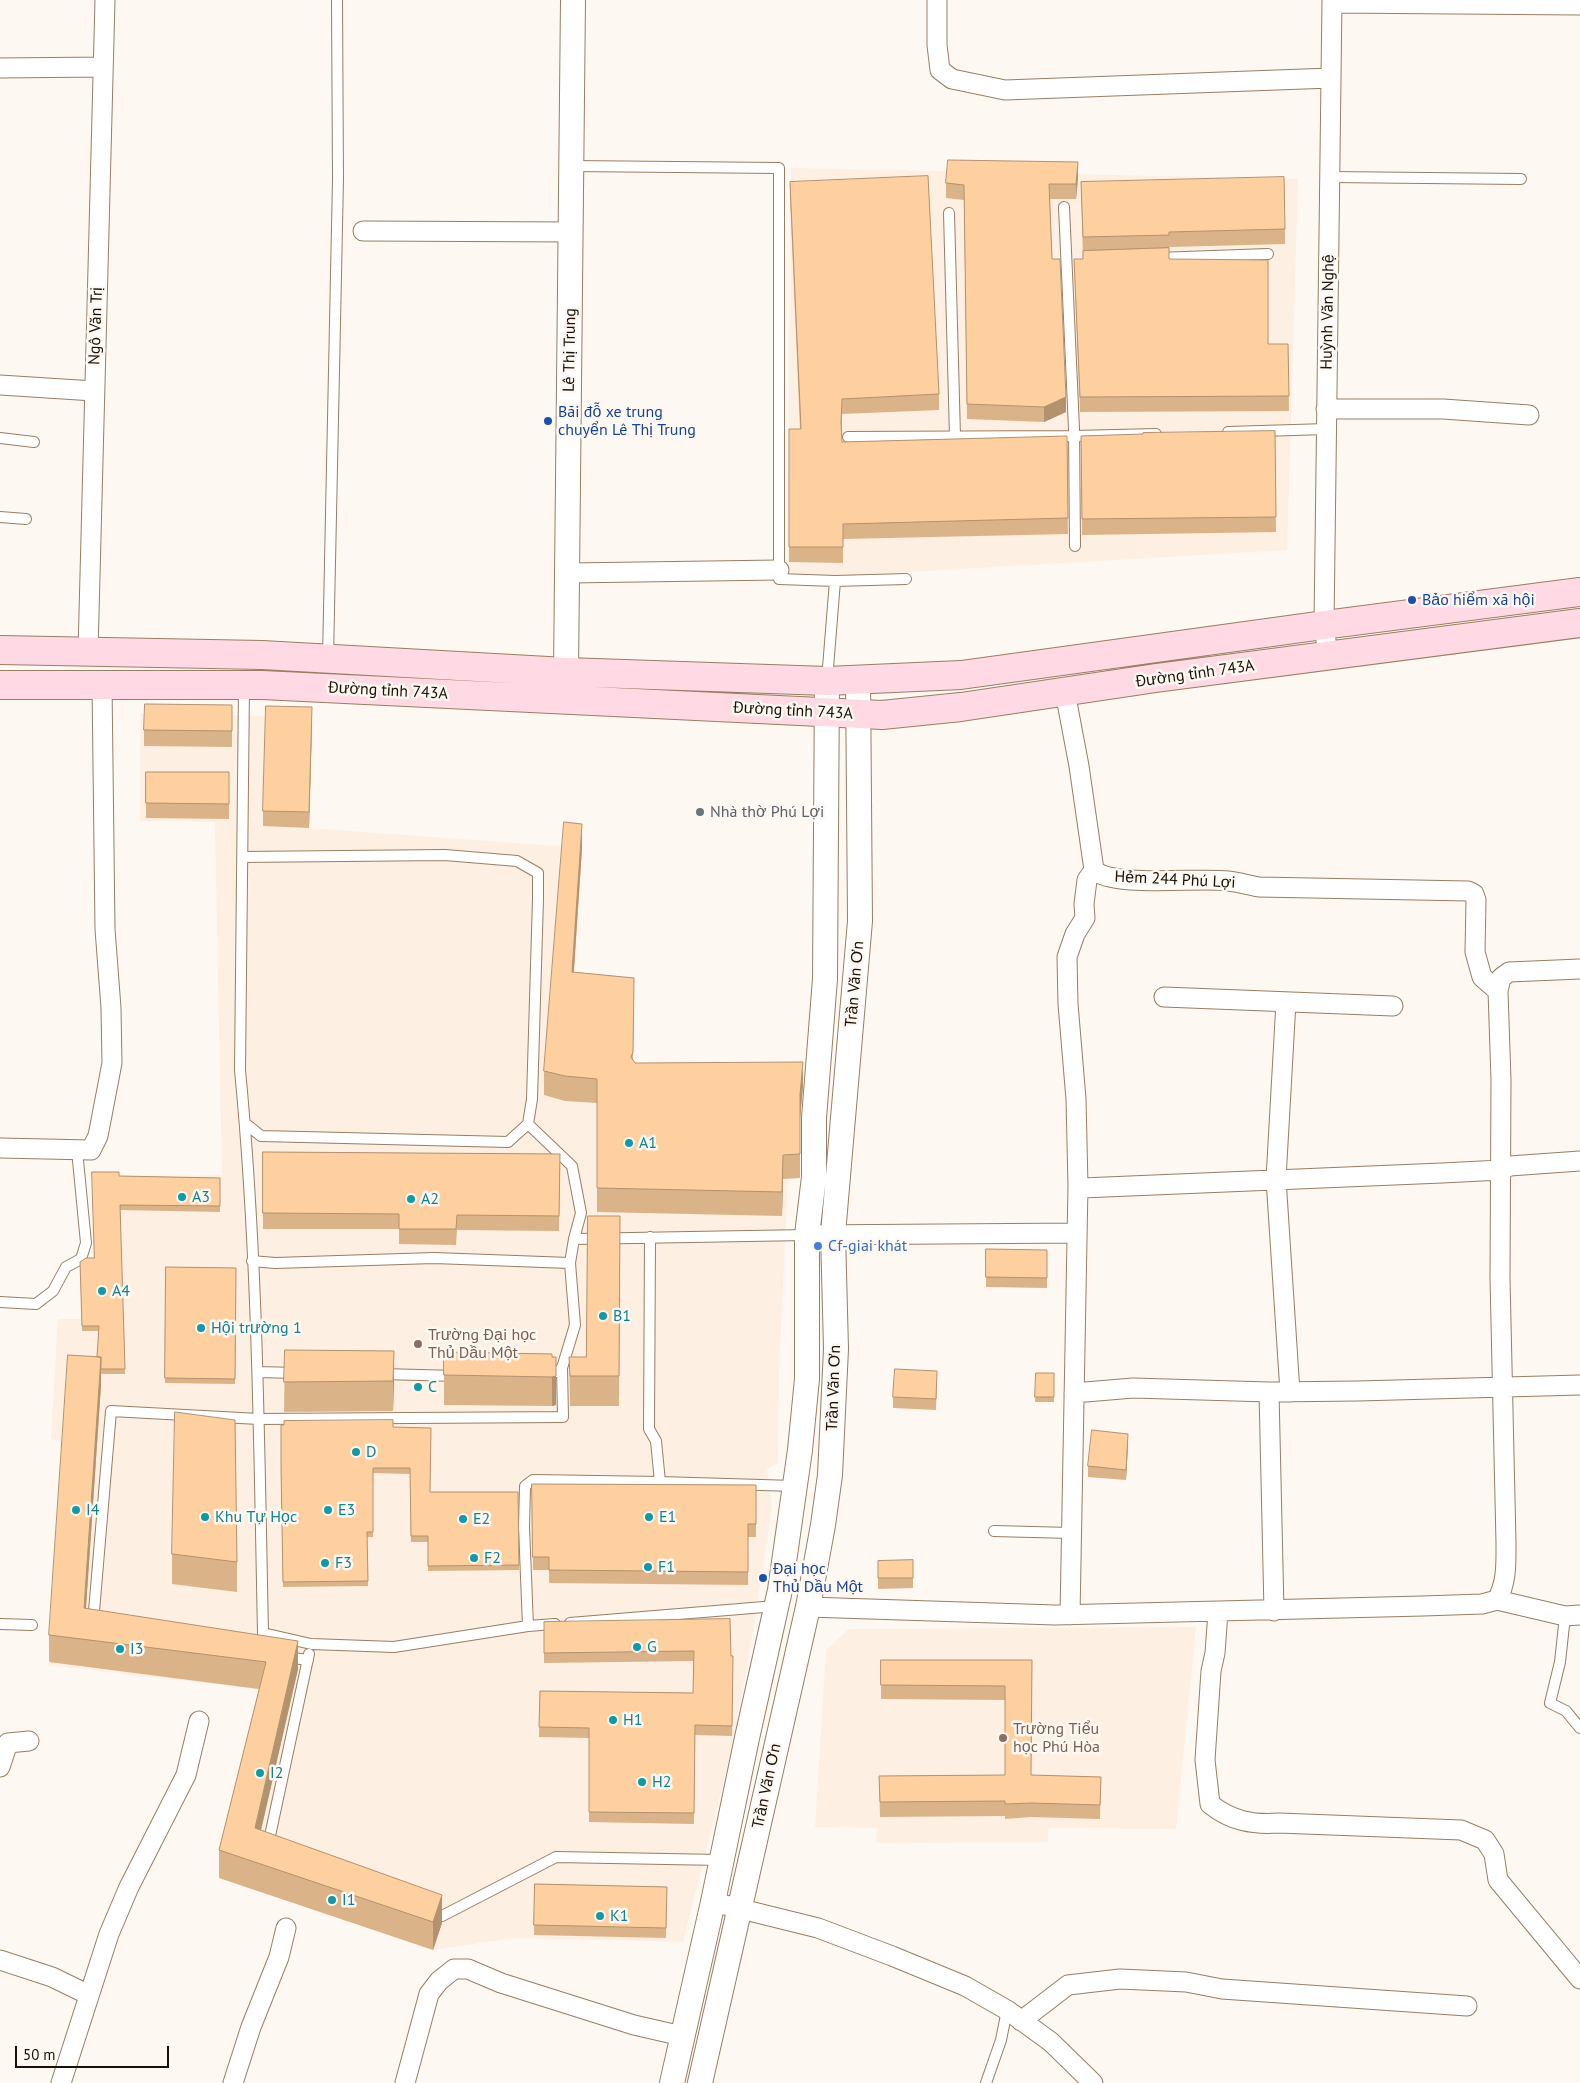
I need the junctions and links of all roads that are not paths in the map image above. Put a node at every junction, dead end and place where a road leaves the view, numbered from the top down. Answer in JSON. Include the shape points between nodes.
{"nodes":[{"id":1,"x":105,"y":0,"type":"edge"},
{"id":2,"x":337,"y":0,"type":"edge"},
{"id":3,"x":573,"y":0,"type":"edge"},
{"id":4,"x":937,"y":0,"type":"edge"},
{"id":5,"x":1332,"y":1,"type":"edge"},
{"id":6,"x":1580,"y":5,"type":"edge"},
{"id":7,"x":103,"y":67,"type":"junction"},
{"id":8,"x":0,"y":68,"type":"edge"},
{"id":9,"x":1331,"y":78,"type":"junction"},
{"id":10,"x":571,"y":166,"type":"junction"},
{"id":11,"x":1330,"y":178,"type":"junction"},
{"id":12,"x":1521,"y":179,"type":"dead end"},
{"id":13,"x":1064,"y":207,"type":"dead end"},
{"id":14,"x":950,"y":213,"type":"dead end"},
{"id":15,"x":363,"y":231,"type":"dead end"},
{"id":16,"x":571,"y":232,"type":"junction"},
{"id":17,"x":1268,"y":254,"type":"dead end"},
{"id":18,"x":1144,"y":258,"type":"edge"},
{"id":19,"x":0,"y":385,"type":"edge"},
{"id":20,"x":94,"y":391,"type":"junction"},
{"id":21,"x":1326,"y":408,"type":"junction"},
{"id":22,"x":1528,"y":415,"type":"dead end"},
{"id":23,"x":1327,"y":429,"type":"junction"},
{"id":24,"x":1220,"y":432,"type":"edge"},
{"id":25,"x":1162,"y":434,"type":"edge"},
{"id":26,"x":1074,"y":436,"type":"junction"},
{"id":27,"x":848,"y":437,"type":"dead end"},
{"id":28,"x":955,"y":437,"type":"junction"},
{"id":29,"x":0,"y":438,"type":"edge"},
{"id":30,"x":34,"y":442,"type":"dead end"},
{"id":31,"x":0,"y":517,"type":"edge"},
{"id":32,"x":26,"y":519,"type":"dead end"},
{"id":33,"x":1075,"y":546,"type":"dead end"},
{"id":34,"x":779,"y":570,"type":"junction"},
{"id":35,"x":568,"y":573,"type":"junction"},
{"id":36,"x":906,"y":579,"type":"dead end"},
{"id":37,"x":834,"y":581,"type":"junction"},
{"id":38,"x":1580,"y":592,"type":"edge"},
{"id":39,"x":1580,"y":624,"type":"edge"},
{"id":40,"x":1324,"y":625,"type":"junction"},
{"id":41,"x":0,"y":650,"type":"edge"},
{"id":42,"x":88,"y":652,"type":"junction"},
{"id":43,"x":1328,"y":656,"type":"junction"},
{"id":44,"x":328,"y":659,"type":"junction"},
{"id":45,"x":566,"y":672,"type":"junction"},
{"id":46,"x":858,"y":679,"type":"junction"},
{"id":47,"x":827,"y":681,"type":"junction"},
{"id":48,"x":102,"y":684,"type":"junction"},
{"id":49,"x":0,"y":685,"type":"edge"},
{"id":50,"x":244,"y":685,"type":"junction"},
{"id":51,"x":1065,"y":692,"type":"junction"},
{"id":52,"x":567,"y":700,"type":"junction"},
{"id":53,"x":828,"y":713,"type":"junction"},
{"id":54,"x":859,"y":714,"type":"junction"},
{"id":55,"x":242,"y":857,"type":"junction"},
{"id":56,"x":1094,"y":870,"type":"junction"},
{"id":57,"x":1580,"y":969,"type":"edge"},
{"id":58,"x":1498,"y":991,"type":"junction"},
{"id":59,"x":1164,"y":997,"type":"dead end"},
{"id":60,"x":1286,"y":1002,"type":"junction"},
{"id":61,"x":1392,"y":1006,"type":"dead end"},
{"id":62,"x":246,"y":1124,"type":"junction"},
{"id":63,"x":528,"y":1124,"type":"junction"},
{"id":64,"x":0,"y":1148,"type":"edge"},
{"id":65,"x":77,"y":1150,"type":"junction"},
{"id":66,"x":1580,"y":1161,"type":"edge"},
{"id":67,"x":1500,"y":1170,"type":"junction"},
{"id":68,"x":1276,"y":1179,"type":"junction"},
{"id":69,"x":1078,"y":1186,"type":"junction"},
{"id":70,"x":1077,"y":1233,"type":"junction"},
{"id":71,"x":833,"y":1234,"type":"junction"},
{"id":72,"x":808,"y":1235,"type":"junction"},
{"id":73,"x":650,"y":1237,"type":"junction"},
{"id":74,"x":574,"y":1238,"type":"junction"},
{"id":75,"x":252,"y":1261,"type":"junction"},
{"id":76,"x":570,"y":1264,"type":"junction"},
{"id":77,"x":0,"y":1302,"type":"edge"},
{"id":78,"x":562,"y":1368,"type":"junction"},
{"id":79,"x":258,"y":1372,"type":"junction"},
{"id":80,"x":307,"y":1373,"type":"edge"},
{"id":81,"x":376,"y":1374,"type":"edge"},
{"id":82,"x":464,"y":1376,"type":"edge"},
{"id":83,"x":552,"y":1377,"type":"edge"},
{"id":84,"x":1580,"y":1385,"type":"edge"},
{"id":85,"x":1502,"y":1386,"type":"junction"},
{"id":86,"x":1269,"y":1392,"type":"junction"},
{"id":87,"x":1290,"y":1392,"type":"junction"},
{"id":88,"x":1074,"y":1393,"type":"junction"},
{"id":89,"x":259,"y":1419,"type":"junction"},
{"id":90,"x":660,"y":1482,"type":"junction"},
{"id":91,"x":796,"y":1486,"type":"junction"},
{"id":92,"x":994,"y":1531,"type":"dead end"},
{"id":93,"x":1071,"y":1533,"type":"junction"},
{"id":94,"x":1497,"y":1600,"type":"junction"},
{"id":95,"x":776,"y":1606,"type":"junction"},
{"id":96,"x":808,"y":1607,"type":"junction"},
{"id":97,"x":1274,"y":1611,"type":"junction"},
{"id":98,"x":1218,"y":1612,"type":"junction"},
{"id":99,"x":1070,"y":1615,"type":"junction"},
{"id":100,"x":1572,"y":1616,"type":"edge"},
{"id":101,"x":0,"y":1624,"type":"edge"},
{"id":102,"x":32,"y":1625,"type":"dead end"},
{"id":103,"x":528,"y":1626,"type":"junction"},
{"id":104,"x":102,"y":1631,"type":"edge"},
{"id":105,"x":311,"y":1644,"type":"junction"},
{"id":106,"x":278,"y":1656,"type":"edge"},
{"id":107,"x":308,"y":1660,"type":"junction"},
{"id":108,"x":199,"y":1721,"type":"dead end"},
{"id":109,"x":1580,"y":1728,"type":"edge"},
{"id":110,"x":29,"y":1741,"type":"dead end"},
{"id":111,"x":0,"y":1768,"type":"edge"},
{"id":112,"x":275,"y":1856,"type":"edge"},
{"id":113,"x":722,"y":1860,"type":"junction"},
{"id":114,"x":713,"y":1902,"type":"junction"},
{"id":115,"x":740,"y":1909,"type":"junction"},
{"id":116,"x":424,"y":1910,"type":"edge"},
{"id":117,"x":286,"y":1928,"type":"dead end"},
{"id":118,"x":0,"y":1960,"type":"edge"},
{"id":119,"x":1580,"y":1979,"type":"edge"},
{"id":120,"x":89,"y":1995,"type":"junction"},
{"id":121,"x":1467,"y":2006,"type":"dead end"},
{"id":122,"x":1014,"y":2016,"type":"junction"},
{"id":123,"x":682,"y":2036,"type":"junction"},
{"id":124,"x":61,"y":2083,"type":"edge"},
{"id":125,"x":233,"y":2083,"type":"edge"},
{"id":126,"x":405,"y":2083,"type":"edge"},
{"id":127,"x":672,"y":2083,"type":"edge"},
{"id":128,"x":700,"y":2083,"type":"edge"},
{"id":129,"x":986,"y":2083,"type":"edge"},
{"id":130,"x":1093,"y":2083,"type":"edge"}],
"edges":[{"from":1,"to":7,"type":"street","name":"Ngô Văn Trị"},
{"from":2,"to":44,"type":"lane","via":[[338,179]]},
{"from":3,"to":10,"type":"street","name":"Lê Thị Trung"},
{"from":4,"to":9,"type":"street","via":[[940,70],[952,79],[1005,90]]},
{"from":5,"to":6,"type":"street"},
{"from":5,"to":9,"type":"street","name":"Huỳnh Văn Nghệ"},
{"from":7,"to":8,"type":"street"},
{"from":7,"to":20,"type":"street","name":"Ngô Văn Trị"},
{"from":9,"to":11,"type":"street","name":"Huỳnh Văn Nghệ"},
{"from":10,"to":16,"type":"street","name":"Lê Thị Trung"},
{"from":10,"to":34,"type":"lane","via":[[779,168]]},
{"from":11,"to":12,"type":"lane"},
{"from":11,"to":21,"type":"street","name":"Huỳnh Văn Nghệ"},
{"from":13,"to":26,"type":"lane","via":[[1072,260]]},
{"from":14,"to":28,"type":"lane"},
{"from":15,"to":16,"type":"street"},
{"from":16,"to":35,"type":"street","name":"Lê Thị Trung"},
{"from":17,"to":18,"type":"lane"},
{"from":19,"to":20,"type":"street"},
{"from":20,"to":42,"type":"street","name":"Ngô Văn Trị"},
{"from":21,"to":22,"type":"street","via":[[1443,409]]},
{"from":21,"to":23,"type":"street","name":"Huỳnh Văn Nghệ"},
{"from":23,"to":24,"type":"lane"},
{"from":23,"to":40,"type":"street","name":"Huỳnh Văn Nghệ"},
{"from":25,"to":26,"type":"lane"},
{"from":26,"to":28,"type":"lane"},
{"from":26,"to":33,"type":"lane"},
{"from":27,"to":28,"type":"lane"},
{"from":29,"to":30,"type":"lane"},
{"from":31,"to":32,"type":"lane"},
{"from":34,"to":35,"type":"street"},
{"from":34,"to":37,"type":"lane","via":[[779,579]]},
{"from":35,"to":45,"type":"street","name":"Lê Thị Trung"},
{"from":36,"to":37,"type":"lane"},
{"from":37,"to":47,"type":"lane"},
{"from":38,"to":40,"type":"main road","name":"Đường tỉnh 743A"},
{"from":39,"to":43,"type":"main road","name":"Đường tỉnh 743A"},
{"from":40,"to":43,"type":"street","name":"Huỳnh Văn Nghệ"},
{"from":40,"to":46,"type":"main road","name":"Đường tỉnh 743A","via":[[961,675]]},
{"from":41,"to":42,"type":"main road","name":"Đường tỉnh 743A"},
{"from":42,"to":44,"type":"main road","name":"Đường tỉnh 743A"},
{"from":43,"to":51,"type":"main road","name":"Đường tỉnh 743A"},
{"from":44,"to":45,"type":"main road","name":"Đường tỉnh 743A"},
{"from":45,"to":47,"type":"main road","name":"Đường tỉnh 743A"},
{"from":45,"to":52,"type":"street","name":"Lê Thị Trung"},
{"from":46,"to":47,"type":"main road","name":"Đường tỉnh 743A"},
{"from":46,"to":54,"type":"street","name":"Trần Văn Ơn"},
{"from":47,"to":53,"type":"street","name":"Trần Văn Ơn"},
{"from":48,"to":49,"type":"main road","name":"Đường tỉnh 743A"},
{"from":48,"to":50,"type":"main road","name":"Đường tỉnh 743A"},
{"from":48,"to":65,"type":"street","via":[[105,929],[112,1063],[98,1136],[91,1150]]},
{"from":50,"to":52,"type":"main road","name":"Đường tỉnh 743A"},
{"from":50,"to":55,"type":"lane"},
{"from":51,"to":54,"type":"main road","name":"Đường tỉnh 743A","via":[[961,707],[882,715]]},
{"from":51,"to":56,"type":"street","name":"Hẻm 244 Phú Lợi"},
{"from":52,"to":53,"type":"main road","name":"Đường tỉnh 743A"},
{"from":53,"to":54,"type":"main road","name":"Đường tỉnh 743A"},
{"from":53,"to":72,"type":"street","name":"Trần Văn Ơn","via":[[826,979],[813,1079],[814,1177]]},
{"from":54,"to":71,"type":"street","name":"Trần Văn Ơn","via":[[860,921]]},
{"from":55,"to":62,"type":"lane","via":[[240,1070]]},
{"from":55,"to":63,"type":"lane","via":[[445,855],[517,861],[538,873],[532,1099]]},
{"from":56,"to":58,"type":"street","name":"Hẻm 244 Phú Lợi","via":[[1099,875],[1120,879],[1228,881],[1259,888],[1468,891],[1476,900],[1475,952],[1482,977]]},
{"from":56,"to":69,"type":"street","via":[[1087,880],[1085,918],[1067,957]]},
{"from":57,"to":58,"type":"street","via":[[1509,972],[1501,978]]},
{"from":58,"to":67,"type":"street"},
{"from":59,"to":60,"type":"street"},
{"from":60,"to":61,"type":"street"},
{"from":60,"to":68,"type":"street"},
{"from":62,"to":63,"type":"lane","via":[[261,1136],[508,1142]]},
{"from":62,"to":75,"type":"lane"},
{"from":63,"to":74,"type":"lane","via":[[572,1166],[581,1213]]},
{"from":64,"to":65,"type":"street"},
{"from":65,"to":77,"type":"lane","via":[[86,1243],[81,1258],[66,1267],[53,1291],[36,1304]]},
{"from":66,"to":67,"type":"street","via":[[1510,1166]]},
{"from":67,"to":68,"type":"street"},
{"from":67,"to":85,"type":"street"},
{"from":68,"to":69,"type":"street"},
{"from":68,"to":87,"type":"street"},
{"from":69,"to":70,"type":"street"},
{"from":70,"to":71,"type":"street"},
{"from":70,"to":88,"type":"street"},
{"from":71,"to":72,"type":"street"},
{"from":71,"to":96,"type":"street","name":"Trần Văn Ơn","via":[[836,1349],[832,1438],[823,1525]]},
{"from":72,"to":73,"type":"lane"},
{"from":72,"to":91,"type":"street","name":"Trần Văn Ơn","via":[[807,1379]]},
{"from":73,"to":74,"type":"lane"},
{"from":73,"to":90,"type":"lane","via":[[649,1429],[656,1441]]},
{"from":74,"to":76,"type":"lane"},
{"from":75,"to":76,"type":"lane","via":[[434,1258]]},
{"from":75,"to":79,"type":"lane"},
{"from":76,"to":78,"type":"lane","via":[[575,1324]]},
{"from":78,"to":83,"type":"lane"},
{"from":78,"to":89,"type":"lane","via":[[563,1418]]},
{"from":79,"to":80,"type":"lane"},
{"from":79,"to":89,"type":"lane"},
{"from":81,"to":82,"type":"lane"},
{"from":84,"to":85,"type":"street"},
{"from":85,"to":87,"type":"street","via":[[1453,1390]]},
{"from":85,"to":94,"type":"street","via":[[1506,1571]]},
{"from":86,"to":87,"type":"street"},
{"from":86,"to":88,"type":"street","via":[[1133,1388]]},
{"from":86,"to":97,"type":"street"},
{"from":88,"to":93,"type":"street"},
{"from":89,"to":104,"type":"lane","via":[[111,1411],[93,1629]]},
{"from":89,"to":105,"type":"lane","via":[[263,1633]]},
{"from":90,"to":91,"type":"lane"},
{"from":90,"to":103,"type":"lane","via":[[533,1480],[525,1486]]},
{"from":91,"to":95,"type":"street","name":"Trần Văn Ơn"},
{"from":92,"to":93,"type":"lane"},
{"from":93,"to":99,"type":"street"},
{"from":94,"to":97,"type":"street","via":[[1482,1604]]},
{"from":94,"to":100,"type":"street"},
{"from":95,"to":103,"type":"lane"},
{"from":95,"to":113,"type":"street","name":"Trần Văn Ơn"},
{"from":96,"to":99,"type":"street"},
{"from":96,"to":115,"type":"street","name":"Trần Văn Ơn"},
{"from":97,"to":98,"type":"street"},
{"from":98,"to":99,"type":"street"},
{"from":98,"to":119,"type":"street","via":[[1205,1760],[1210,1804],[1235,1820],[1262,1824],[1461,1830],[1484,1840],[1494,1854],[1498,1880]]},
{"from":100,"to":109,"type":"lane","via":[[1550,1703],[1566,1712]]},
{"from":101,"to":102,"type":"lane"},
{"from":103,"to":105,"type":"lane","via":[[394,1647]]},
{"from":105,"to":107,"type":"lane"},
{"from":106,"to":107,"type":"lane"},
{"from":107,"to":112,"type":"lane","via":[[266,1853]]},
{"from":108,"to":120,"type":"street","via":[[186,1775],[128,1887]]},
{"from":110,"to":111,"type":"street","via":[[8,1743]]},
{"from":113,"to":114,"type":"street","name":"Trần Văn Ơn"},
{"from":113,"to":116,"type":"lane","via":[[556,1858],[442,1916]]},
{"from":114,"to":115,"type":"street"},
{"from":114,"to":123,"type":"street","name":"Trần Văn Ơn"},
{"from":115,"to":122,"type":"street","via":[[818,1928],[892,1956],[964,1986]]},
{"from":115,"to":128,"type":"street","name":"Trần Văn Ơn"},
{"from":117,"to":125,"type":"street","via":[[280,1957],[251,2027]]},
{"from":118,"to":120,"type":"street","via":[[52,1977]]},
{"from":120,"to":124,"type":"street"},
{"from":121,"to":122,"type":"street","via":[[1222,1989],[1186,1982],[1120,1980],[1068,1985]]},
{"from":122,"to":129,"type":"lane","via":[[1001,2040]]},
{"from":122,"to":130,"type":"street","via":[[1051,2042]]},
{"from":123,"to":126,"type":"street","via":[[634,2025],[501,1983],[468,1969],[454,1969],[439,1981],[430,1994]]},
{"from":123,"to":127,"type":"street","name":"Trần Văn Ơn"}]}
